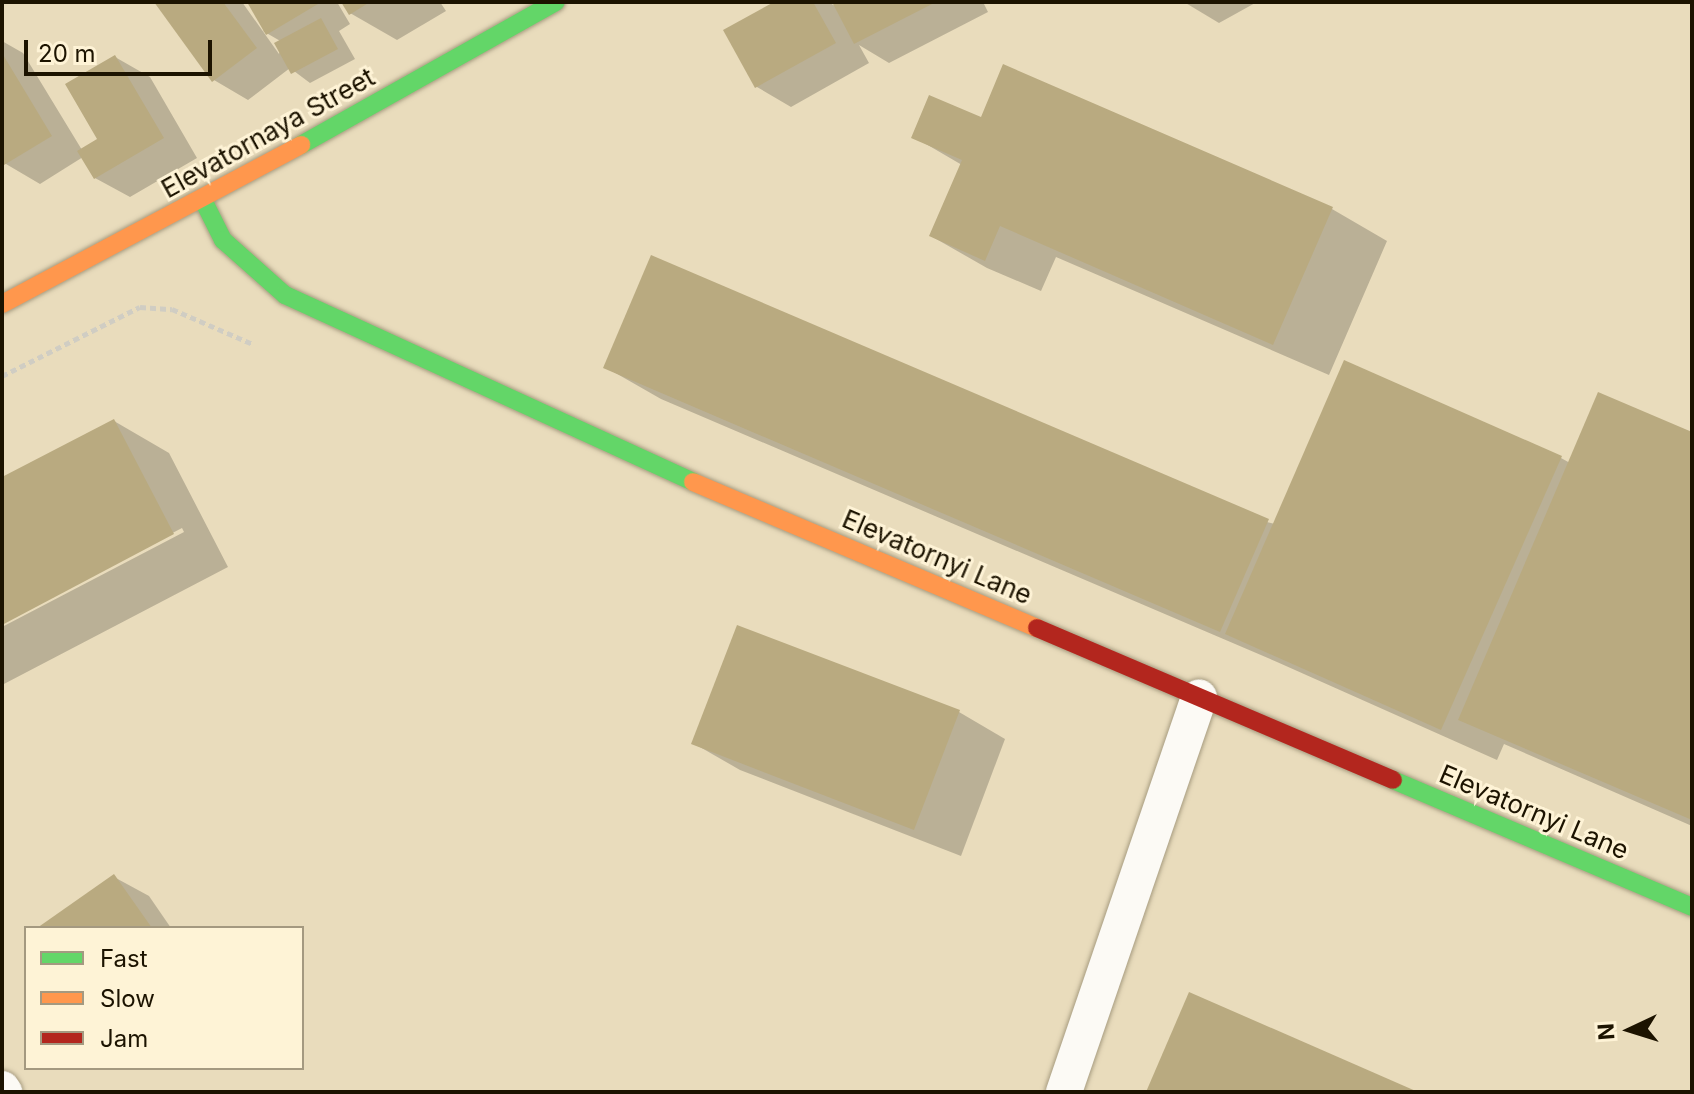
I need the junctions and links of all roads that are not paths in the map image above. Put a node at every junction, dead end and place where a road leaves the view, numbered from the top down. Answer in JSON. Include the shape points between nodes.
{"nodes":[{"id":1,"x":556,"y":2,"type":"edge"},
{"id":2,"x":203,"y":200,"type":"junction"},
{"id":3,"x":2,"y":304,"type":"edge"},
{"id":4,"x":1199,"y":697,"type":"junction"},
{"id":5,"x":1692,"y":907,"type":"edge"},
{"id":6,"x":1064,"y":1092,"type":"edge"}],
"edges":[{"from":1,"to":2,"type":"main road","name":"Elevatornaya Street"},
{"from":2,"to":3,"type":"main road","name":"Elevatornaya Street"},
{"from":2,"to":4,"type":"main road","name":"Elevatornyi Lane","via":[[223,240],[285,295],[693,482]]},
{"from":4,"to":5,"type":"main road","name":"Elevatornyi Lane"},
{"from":4,"to":6,"type":"lane"}]}
